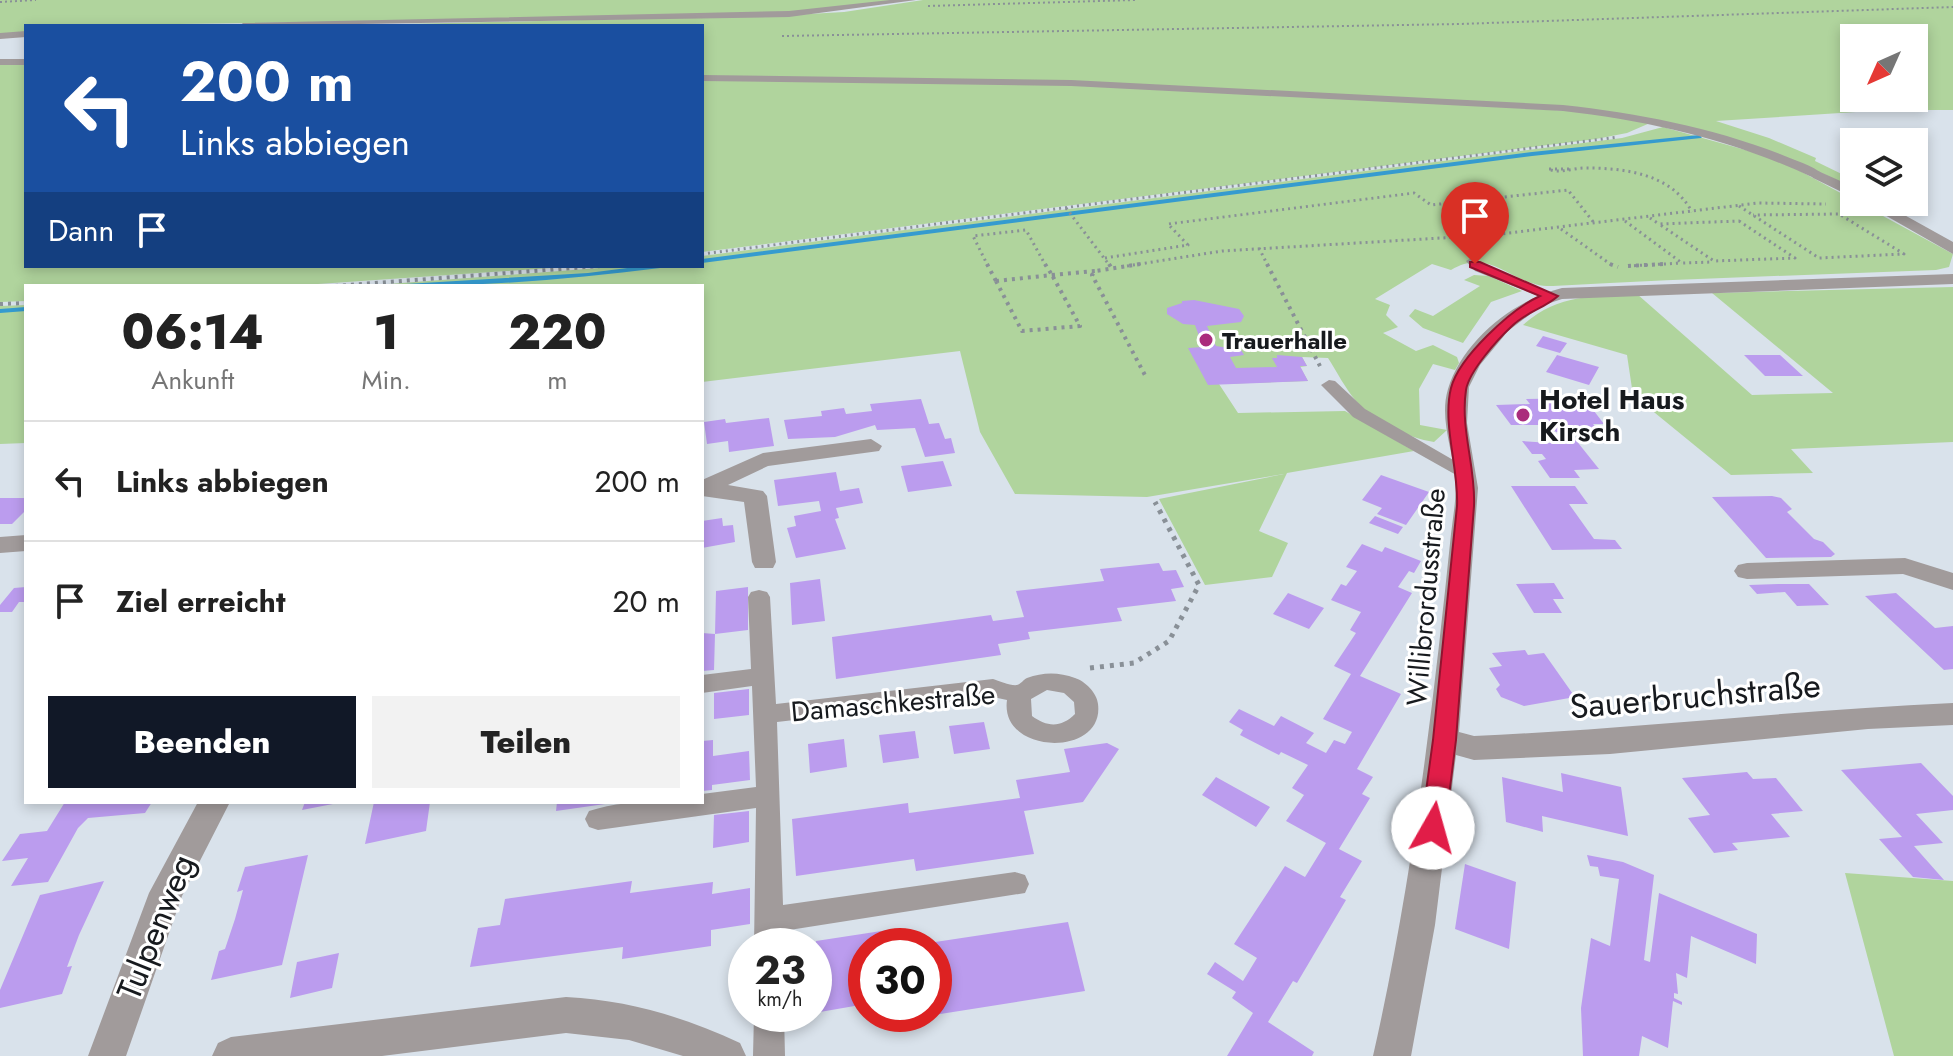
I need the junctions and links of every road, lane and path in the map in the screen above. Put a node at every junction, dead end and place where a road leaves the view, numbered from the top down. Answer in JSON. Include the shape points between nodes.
{"nodes":[{"id":1,"x":36,"y":0,"type":"edge"},
{"id":2,"x":1135,"y":0,"type":"edge"},
{"id":3,"x":0,"y":2,"type":"edge"},
{"id":4,"x":916,"y":3,"type":"edge"},
{"id":5,"x":1953,"y":7,"type":"edge"},
{"id":6,"x":334,"y":24,"type":"edge"},
{"id":7,"x":24,"y":34,"type":"edge"},
{"id":8,"x":0,"y":36,"type":"edge"},
{"id":9,"x":781,"y":36,"type":"dead end"},
{"id":10,"x":0,"y":62,"type":"edge"},
{"id":11,"x":24,"y":62,"type":"edge"},
{"id":12,"x":704,"y":78,"type":"edge"},
{"id":13,"x":1661,"y":123,"type":"junction"},
{"id":14,"x":1569,"y":169,"type":"dead end"},
{"id":15,"x":1818,"y":175,"type":"joint"},
{"id":16,"x":1840,"y":186,"type":"edge"},
{"id":17,"x":1840,"y":203,"type":"edge"},
{"id":18,"x":1738,"y":206,"type":"junction"},
{"id":19,"x":1066,"y":207,"type":"junction"},
{"id":20,"x":1692,"y":212,"type":"junction"},
{"id":21,"x":1753,"y":215,"type":"junction"},
{"id":22,"x":1895,"y":216,"type":"edge"},
{"id":23,"x":1649,"y":217,"type":"junction"},
{"id":24,"x":1625,"y":221,"type":"junction"},
{"id":25,"x":1659,"y":224,"type":"junction"},
{"id":26,"x":1595,"y":225,"type":"junction"},
{"id":27,"x":1560,"y":229,"type":"junction"},
{"id":28,"x":1259,"y":248,"type":"junction"},
{"id":29,"x":1953,"y":249,"type":"edge"},
{"id":30,"x":704,"y":254,"type":"edge"},
{"id":31,"x":1105,"y":258,"type":"junction"},
{"id":32,"x":1473,"y":261,"type":"dead end"},
{"id":33,"x":1714,"y":261,"type":"junction"},
{"id":34,"x":1682,"y":263,"type":"junction"},
{"id":35,"x":1111,"y":267,"type":"junction"},
{"id":36,"x":574,"y":268,"type":"edge"},
{"id":37,"x":1096,"y":271,"type":"junction"},
{"id":38,"x":1052,"y":276,"type":"junction"},
{"id":39,"x":1953,"y":279,"type":"edge"},
{"id":40,"x":996,"y":281,"type":"junction"},
{"id":41,"x":362,"y":284,"type":"edge"},
{"id":42,"x":1551,"y":296,"type":"junction"},
{"id":43,"x":24,"y":303,"type":"edge"},
{"id":44,"x":0,"y":304,"type":"edge"},
{"id":45,"x":1147,"y":379,"type":"dead end"},
{"id":46,"x":1329,"y":385,"type":"joint"},
{"id":47,"x":871,"y":446,"type":"dead end"},
{"id":48,"x":1465,"y":472,"type":"junction"},
{"id":49,"x":704,"y":488,"type":"edge"},
{"id":50,"x":704,"y":489,"type":"edge"},
{"id":51,"x":1155,"y":502,"type":"dead end"},
{"id":52,"x":24,"y":543,"type":"edge"},
{"id":53,"x":0,"y":545,"type":"edge"},
{"id":54,"x":764,"y":562,"type":"dead end"},
{"id":55,"x":1747,"y":571,"type":"dead end"},
{"id":56,"x":1953,"y":582,"type":"edge"},
{"id":57,"x":759,"y":597,"type":"dead end"},
{"id":58,"x":764,"y":676,"type":"junction"},
{"id":59,"x":704,"y":684,"type":"edge"},
{"id":60,"x":1071,"y":685,"type":"junction"},
{"id":61,"x":1020,"y":695,"type":"junction"},
{"id":62,"x":766,"y":714,"type":"junction"},
{"id":63,"x":1953,"y":714,"type":"edge"},
{"id":64,"x":1445,"y":740,"type":"junction"},
{"id":65,"x":769,"y":796,"type":"junction"},
{"id":66,"x":213,"y":804,"type":"edge"},
{"id":67,"x":598,"y":819,"type":"dead end"},
{"id":68,"x":1015,"y":884,"type":"dead end"},
{"id":69,"x":769,"y":928,"type":"edge"},
{"id":70,"x":794,"y":928,"type":"edge"},
{"id":71,"x":769,"y":1032,"type":"edge"},
{"id":72,"x":251,"y":1055,"type":"edge"},
{"id":73,"x":107,"y":1056,"type":"edge"},
{"id":74,"x":727,"y":1056,"type":"edge"},
{"id":75,"x":769,"y":1056,"type":"edge"},
{"id":76,"x":1392,"y":1056,"type":"edge"}],
"edges":[{"from":1,"to":3,"type":"path"},
{"from":2,"to":4,"type":"path"},
{"from":4,"to":6,"type":"lane","via":[[789,14]]},
{"from":5,"to":9,"type":"path","via":[[1459,24]]},
{"from":7,"to":8,"type":"lane"},
{"from":10,"to":11,"type":"lane"},
{"from":12,"to":13,"type":"lane","via":[[1100,84],[1537,106]]},
{"from":13,"to":15,"type":"lane","via":[[1756,148]]},
{"from":13,"to":19,"type":"path","via":[[1603,140]]},
{"from":14,"to":20,"type":"path","via":[[1651,178],[1681,194]]},
{"from":15,"to":16,"type":"street"},
{"from":17,"to":18,"type":"path"},
{"from":18,"to":20,"type":"path"},
{"from":18,"to":21,"type":"path"},
{"from":19,"to":30,"type":"path"},
{"from":19,"to":31,"type":"path"},
{"from":20,"to":23,"type":"path"},
{"from":21,"to":21,"type":"path","via":[[1819,258],[1904,254],[1839,214]]},
{"from":22,"to":29,"type":"street"},
{"from":23,"to":24,"type":"path"},
{"from":23,"to":25,"type":"path"},
{"from":24,"to":26,"type":"path"},
{"from":24,"to":34,"type":"path"},
{"from":25,"to":33,"type":"path"},
{"from":25,"to":33,"type":"path","via":[[1739,221],[1795,258]]},
{"from":26,"to":27,"type":"path"},
{"from":26,"to":31,"type":"path","via":[[1568,190],[1431,205],[1414,193],[1168,224],[1188,245]]},
{"from":27,"to":28,"type":"path"},
{"from":27,"to":34,"type":"path","via":[[1614,267]]},
{"from":28,"to":35,"type":"path"},
{"from":28,"to":46,"type":"path"},
{"from":31,"to":35,"type":"path"},
{"from":32,"to":42,"type":"lane"},
{"from":33,"to":34,"type":"path"},
{"from":35,"to":37,"type":"path"},
{"from":36,"to":41,"type":"path"},
{"from":37,"to":38,"type":"path"},
{"from":37,"to":45,"type":"path","via":[[1092,275]]},
{"from":38,"to":40,"type":"path"},
{"from":38,"to":40,"type":"path","via":[[1026,230],[973,236]]},
{"from":38,"to":40,"type":"path","via":[[1080,326],[1022,331]]},
{"from":39,"to":42,"type":"street","name":"Willibrordusstraße"},
{"from":42,"to":48,"type":"street","name":"Willibrordusstraße","via":[[1507,322],[1462,379],[1457,413]]},
{"from":43,"to":44,"type":"path"},
{"from":46,"to":48,"type":"lane","via":[[1359,413]]},
{"from":47,"to":49,"type":"street","via":[[763,460]]},
{"from":48,"to":64,"type":"street","name":"Willibrordusstraße"},
{"from":50,"to":54,"type":"street","via":[[755,496]]},
{"from":51,"to":60,"type":"path","via":[[1199,585],[1169,641],[1134,663],[1091,667]]},
{"from":52,"to":53,"type":"street"},
{"from":55,"to":56,"type":"street","via":[[1905,566]]},
{"from":57,"to":58,"type":"lane","name":"Damaschkestraße"},
{"from":58,"to":59,"type":"lane","name":"Damaschkestraße"},
{"from":58,"to":62,"type":"lane","name":"Damaschkestraße"},
{"from":60,"to":61,"type":"lane","name":"Damaschkestraße","via":[[1036,683]]},
{"from":60,"to":61,"type":"lane","name":"Damaschkestraße","via":[[1086,699],[1087,716],[1064,734],[1030,728],[1018,712]]},
{"from":61,"to":62,"type":"lane","name":"Damaschkestraße","via":[[993,688]]},
{"from":62,"to":65,"type":"lane","name":"Damaschkestraße"},
{"from":63,"to":64,"type":"street","name":"Sauerbruchstraße","via":[[1594,742],[1474,748]]},
{"from":64,"to":76,"type":"street","name":"Willibrordusstraße"},
{"from":65,"to":67,"type":"lane"},
{"from":65,"to":69,"type":"lane","name":"Damaschkestraße"},
{"from":66,"to":73,"type":"street","name":"Tulpenweg","via":[[166,893]]},
{"from":68,"to":70,"type":"lane","name":"Damaschkestraße"},
{"from":71,"to":75,"type":"lane"},
{"from":72,"to":74,"type":"street","via":[[596,1015],[645,1024]]}]}
